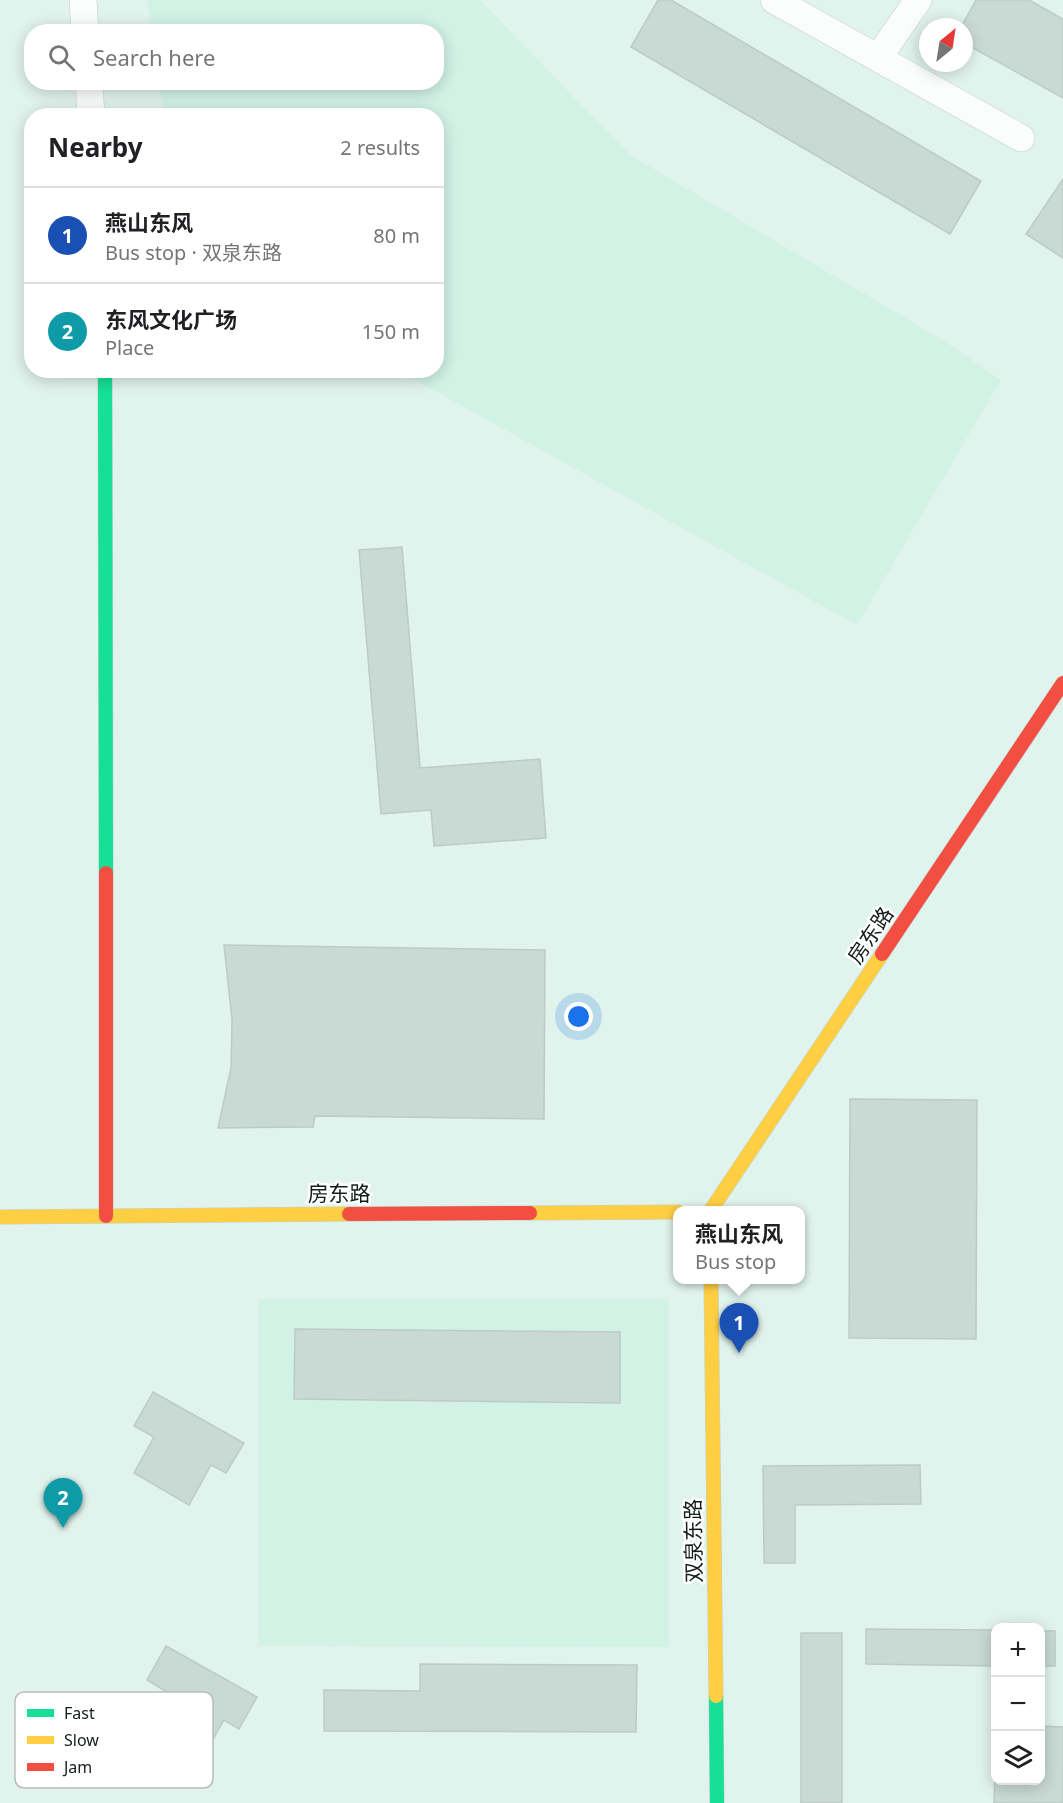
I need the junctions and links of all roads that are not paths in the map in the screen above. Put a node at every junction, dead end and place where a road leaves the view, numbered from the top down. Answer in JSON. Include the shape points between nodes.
{"nodes":[{"id":1,"x":83,"y":0,"type":"edge"},
{"id":2,"x":774,"y":0,"type":"edge"},
{"id":3,"x":918,"y":0,"type":"edge"},
{"id":4,"x":84,"y":24,"type":"edge"},
{"id":5,"x":878,"y":58,"type":"junction"},
{"id":6,"x":89,"y":90,"type":"edge"},
{"id":7,"x":91,"y":108,"type":"edge"},
{"id":8,"x":1021,"y":138,"type":"dead end"},
{"id":9,"x":105,"y":378,"type":"edge"},
{"id":10,"x":1059,"y":698,"type":"edge"},
{"id":11,"x":714,"y":1206,"type":"edge"},
{"id":12,"x":673,"y":1212,"type":"edge"},
{"id":13,"x":106,"y":1216,"type":"junction"},
{"id":14,"x":0,"y":1217,"type":"edge"},
{"id":15,"x":711,"y":1284,"type":"edge"},
{"id":16,"x":717,"y":1803,"type":"edge"}],
"edges":[{"from":1,"to":4,"type":"street"},
{"from":2,"to":5,"type":"street"},
{"from":3,"to":5,"type":"street"},
{"from":5,"to":8,"type":"street"},
{"from":6,"to":7,"type":"street"},
{"from":9,"to":13,"type":"main road"},
{"from":10,"to":11,"type":"main road","name":"房东路"},
{"from":12,"to":13,"type":"main road","name":"房东路"},
{"from":13,"to":14,"type":"main road","name":"房东路"},
{"from":15,"to":16,"type":"main road","name":"双泉东路"}]}
